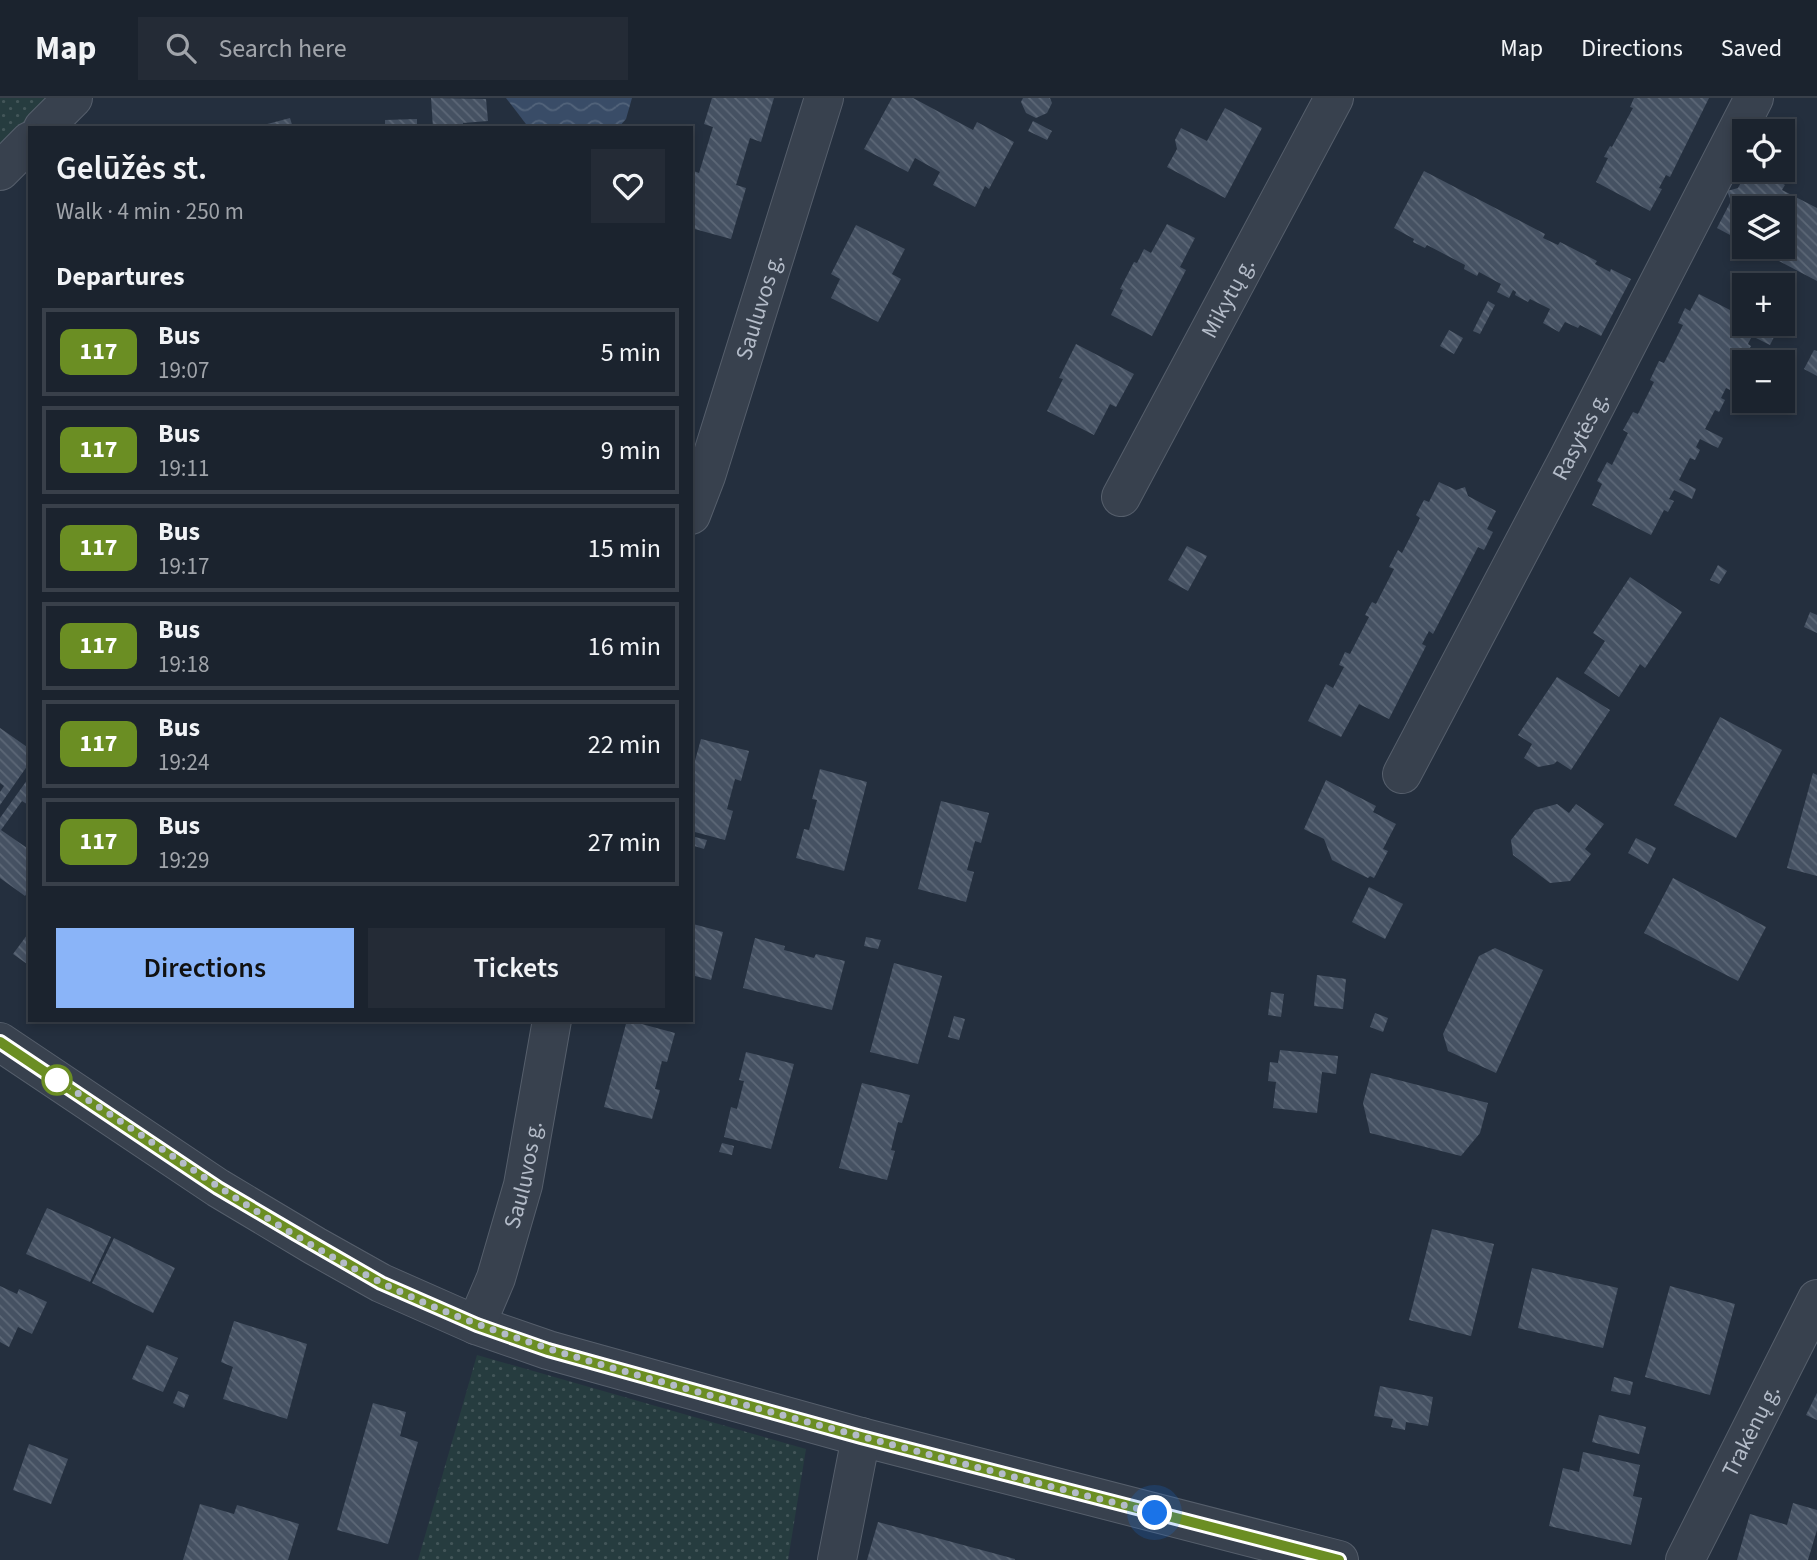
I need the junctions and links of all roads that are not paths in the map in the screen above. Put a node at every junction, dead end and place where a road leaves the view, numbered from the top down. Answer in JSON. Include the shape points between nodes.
{"nodes":[{"id":1,"x":73,"y":98,"type":"edge"},
{"id":2,"x":824,"y":98,"type":"edge"},
{"id":3,"x":1334,"y":98,"type":"edge"},
{"id":4,"x":1754,"y":98,"type":"edge"},
{"id":5,"x":45,"y":126,"type":"edge"},
{"id":6,"x":28,"y":143,"type":"edge"},
{"id":7,"x":0,"y":172,"type":"edge"},
{"id":8,"x":1121,"y":498,"type":"dead end"},
{"id":9,"x":693,"y":510,"type":"edge"},
{"id":10,"x":1402,"y":774,"type":"dead end"},
{"id":11,"x":552,"y":1022,"type":"edge"},
{"id":12,"x":0,"y":1042,"type":"edge"},
{"id":13,"x":1817,"y":1299,"type":"edge"},
{"id":14,"x":477,"y":1325,"type":"junction"},
{"id":15,"x":861,"y":1437,"type":"junction"},
{"id":16,"x":837,"y":1560,"type":"edge"},
{"id":17,"x":1339,"y":1560,"type":"edge"},
{"id":18,"x":1685,"y":1560,"type":"edge"}],
"edges":[{"from":1,"to":5,"type":"street"},
{"from":2,"to":9,"type":"street","name":"Sauluvos g."},
{"from":3,"to":8,"type":"street","name":"Mikytų g."},
{"from":4,"to":10,"type":"street","name":"Rasytės g."},
{"from":6,"to":7,"type":"street"},
{"from":11,"to":14,"type":"street","name":"Sauluvos g.","via":[[523,1185]]},
{"from":12,"to":14,"type":"street","via":[[218,1188],[315,1246],[381,1283]]},
{"from":13,"to":18,"type":"street","name":"Trakėnų g."},
{"from":14,"to":15,"type":"street","via":[[548,1350]]},
{"from":15,"to":16,"type":"street"},
{"from":15,"to":17,"type":"street"}]}
